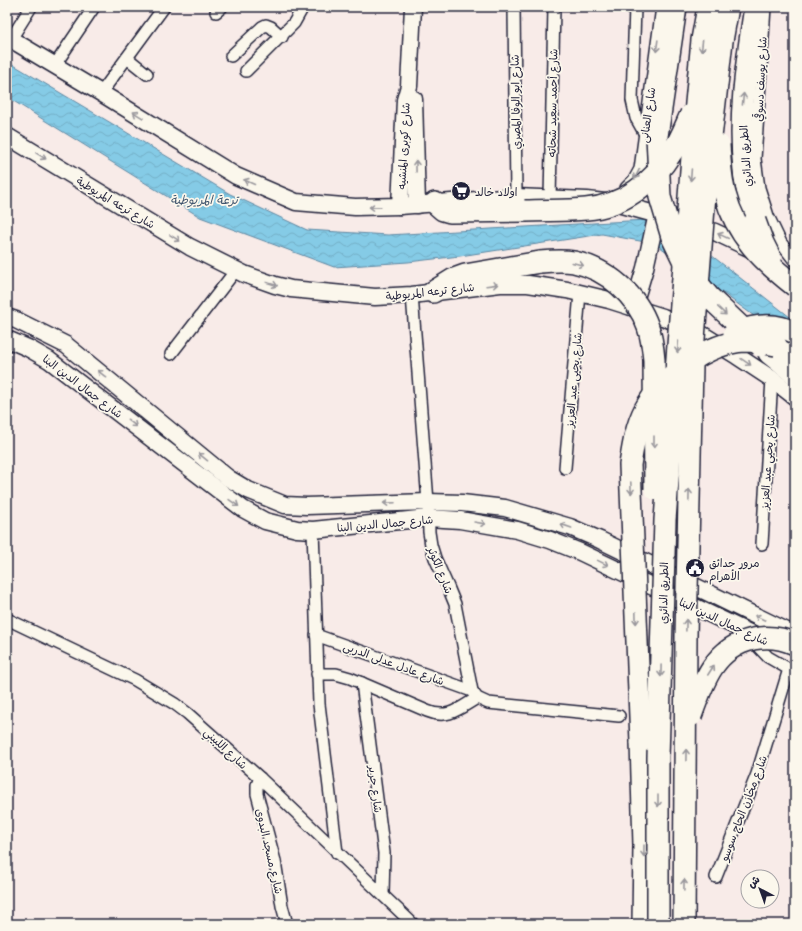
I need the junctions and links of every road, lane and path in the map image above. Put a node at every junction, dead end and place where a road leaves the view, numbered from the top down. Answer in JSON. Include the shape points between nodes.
{"nodes":[{"id":1,"x":31,"y":7,"type":"edge"},
{"id":2,"x":94,"y":7,"type":"edge"},
{"id":3,"x":164,"y":7,"type":"edge"},
{"id":4,"x":303,"y":7,"type":"edge"},
{"id":5,"x":413,"y":7,"type":"edge"},
{"id":6,"x":514,"y":7,"type":"edge"},
{"id":7,"x":554,"y":7,"type":"edge"},
{"id":8,"x":635,"y":7,"type":"edge"},
{"id":9,"x":662,"y":7,"type":"edge"},
{"id":10,"x":676,"y":7,"type":"edge"},
{"id":11,"x":708,"y":7,"type":"edge"},
{"id":12,"x":728,"y":7,"type":"edge"},
{"id":13,"x":755,"y":7,"type":"edge"},
{"id":14,"x":764,"y":7,"type":"edge"},
{"id":15,"x":282,"y":37,"type":"junction"},
{"id":16,"x":9,"y":38,"type":"edge"},
{"id":17,"x":231,"y":56,"type":"dead end"},
{"id":18,"x":127,"y":58,"type":"junction"},
{"id":19,"x":55,"y":65,"type":"junction"},
{"id":20,"x":246,"y":71,"type":"dead end"},
{"id":21,"x":147,"y":74,"type":"dead end"},
{"id":22,"x":717,"y":81,"type":"junction"},
{"id":23,"x":409,"y":86,"type":"junction"},
{"id":24,"x":101,"y":93,"type":"junction"},
{"id":25,"x":696,"y":102,"type":"junction"},
{"id":26,"x":645,"y":134,"type":"junction"},
{"id":27,"x":7,"y":136,"type":"edge"},
{"id":28,"x":550,"y":198,"type":"junction"},
{"id":29,"x":599,"y":201,"type":"junction"},
{"id":30,"x":426,"y":204,"type":"junction"},
{"id":31,"x":520,"y":204,"type":"junction"},
{"id":32,"x":400,"y":206,"type":"junction"},
{"id":33,"x":657,"y":218,"type":"junction"},
{"id":34,"x":795,"y":261,"type":"edge"},
{"id":35,"x":236,"y":270,"type":"junction"},
{"id":36,"x":795,"y":273,"type":"edge"},
{"id":37,"x":795,"y":286,"type":"edge"},
{"id":38,"x":433,"y":292,"type":"junction"},
{"id":39,"x":580,"y":293,"type":"junction"},
{"id":40,"x":795,"y":294,"type":"edge"},
{"id":41,"x":412,"y":295,"type":"junction"},
{"id":42,"x":633,"y":308,"type":"junction"},
{"id":43,"x":7,"y":317,"type":"edge"},
{"id":44,"x":795,"y":333,"type":"edge"},
{"id":45,"x":7,"y":339,"type":"edge"},
{"id":46,"x":795,"y":348,"type":"edge"},
{"id":47,"x":171,"y":354,"type":"dead end"},
{"id":48,"x":795,"y":374,"type":"edge"},
{"id":49,"x":772,"y":379,"type":"junction"},
{"id":50,"x":795,"y":397,"type":"edge"},
{"id":51,"x":691,"y":420,"type":"junction"},
{"id":52,"x":565,"y":468,"type":"dead end"},
{"id":53,"x":462,"y":503,"type":"junction"},
{"id":54,"x":428,"y":510,"type":"junction"},
{"id":55,"x":460,"y":520,"type":"junction"},
{"id":56,"x":665,"y":520,"type":"junction"},
{"id":57,"x":313,"y":530,"type":"junction"},
{"id":58,"x":762,"y":544,"type":"dead end"},
{"id":59,"x":7,"y":619,"type":"edge"},
{"id":60,"x":743,"y":629,"type":"junction"},
{"id":61,"x":795,"y":634,"type":"edge"},
{"id":62,"x":316,"y":635,"type":"junction"},
{"id":63,"x":795,"y":644,"type":"edge"},
{"id":64,"x":795,"y":653,"type":"edge"},
{"id":65,"x":792,"y":671,"type":"edge"},
{"id":66,"x":317,"y":674,"type":"junction"},
{"id":67,"x":362,"y":683,"type":"junction"},
{"id":68,"x":475,"y":695,"type":"junction"},
{"id":69,"x":619,"y":716,"type":"dead end"},
{"id":70,"x":686,"y":732,"type":"junction"},
{"id":71,"x":260,"y":778,"type":"junction"},
{"id":72,"x":337,"y":853,"type":"junction"},
{"id":73,"x":716,"y":877,"type":"dead end"},
{"id":74,"x":383,"y":894,"type":"junction"},
{"id":75,"x":286,"y":924,"type":"edge"},
{"id":76,"x":413,"y":924,"type":"edge"},
{"id":77,"x":643,"y":924,"type":"edge"},
{"id":78,"x":658,"y":924,"type":"edge"},
{"id":79,"x":684,"y":924,"type":"edge"}],
"edges":[{"from":1,"to":16,"type":"street"},
{"from":2,"to":19,"type":"street"},
{"from":3,"to":18,"type":"street"},
{"from":4,"to":15,"type":"street"},
{"from":5,"to":23,"type":"main road","name":"شارع كوبرى المنشيه"},
{"from":6,"to":31,"type":"street","name":"شارع ابو الوفا المصري"},
{"from":7,"to":28,"type":"street","name":"شارع أحمد سعيد شحاته"},
{"from":8,"to":26,"type":"street","via":[[632,100],[636,118]]},
{"from":9,"to":26,"type":"street","name":"شارع العنانى","one_way":true},
{"from":10,"to":48,"type":"highway","one_way":true,"bridge":true,"via":[[658,136],[660,197],[672,237],[690,274],[709,297]]},
{"from":11,"to":25,"type":"highway","name":"الطريق الدائري","one_way":true,"bridge":true},
{"from":12,"to":22,"type":"highway","bridge":true},
{"from":40,"to":13,"type":"highway","name":"الطريق الدائري","one_way":true,"bridge":true,"via":[[763,243],[748,198],[744,170],[742,106]]},
{"from":14,"to":34,"type":"street","name":"شارع يوسف دسوقي","via":[[755,159],[759,188],[768,216],[781,243]]},
{"from":15,"to":17,"type":"street","via":[[266,25]]},
{"from":15,"to":20,"type":"street"},
{"from":16,"to":19,"type":"main road"},
{"from":18,"to":21,"type":"street"},
{"from":18,"to":24,"type":"street"},
{"from":19,"to":24,"type":"main road"},
{"from":22,"to":37,"type":"highway","bridge":true,"via":[[721,170],[725,194],[734,218],[746,240],[763,260]]},
{"from":22,"to":51,"type":"highway","bridge":true,"via":[[706,181],[692,365]]},
{"from":30,"to":23,"type":"main road","name":"شارع كوبرى المنشيه","one_way":true,"via":[[415,99]]},
{"from":23,"to":32,"type":"main road","name":"شارع كوبرى المنشيه","via":[[405,100]]},
{"from":32,"to":24,"type":"main road","one_way":true,"via":[[356,207],[296,202],[236,176]]},
{"from":25,"to":31,"type":"highway","bridge":true,"via":[[673,151],[661,169],[646,184],[628,196],[608,205],[587,209]]},
{"from":25,"to":56,"type":"highway","name":"الطريق الدائري","one_way":true,"bridge":true},
{"from":26,"to":29,"type":"street","name":"شارع العنانى","one_way":true,"via":[[640,169],[634,180],[624,189]]},
{"from":27,"to":35,"type":"main road","name":"شارع ترعه المريوطية","one_way":true,"via":[[190,247]]},
{"from":28,"to":29,"type":"main road"},
{"from":28,"to":31,"type":"main road"},
{"from":29,"to":33,"type":"main road","via":[[614,202]]},
{"from":30,"to":31,"type":"highway","via":[[450,212]]},
{"from":30,"to":32,"type":"main road"},
{"from":36,"to":33,"type":"main road","one_way":true,"via":[[715,232]]},
{"from":33,"to":42,"type":"main road"},
{"from":35,"to":41,"type":"main road","name":"شارع ترعه المريوطية","one_way":true,"via":[[291,289],[375,297]]},
{"from":35,"to":47,"type":"street"},
{"from":38,"to":39,"type":"main road","name":"شارع ترعه المريوطية","one_way":true,"via":[[500,284],[528,284]]},
{"from":38,"to":41,"type":"main road","name":"شارع ترعه المريوطية"},
{"from":38,"to":56,"type":"highway","one_way":true,"bridge":true,"via":[[466,275],[557,261],[574,262],[606,275],[620,285],[641,311],[652,343],[655,487],[656,498]]},
{"from":39,"to":42,"type":"main road","name":"شارع ترعه المريوطية"},
{"from":39,"to":52,"type":"street","name":"شارع يحيى عبد العزيز"},
{"from":41,"to":54,"type":"street","name":"شارع الكوثر"},
{"from":42,"to":49,"type":"main road","name":"شارع ترعه المريوطية","one_way":true,"via":[[700,333]]},
{"from":54,"to":43,"type":"main road","name":"شارع جمال الدين البنا","one_way":true,"via":[[285,505],[248,490],[228,478],[66,345]]},
{"from":44,"to":51,"type":"highway","bridge":true,"via":[[776,326],[746,328],[720,343],[703,370]]},
{"from":45,"to":57,"type":"main road","name":"شارع جمال الدين البنا","one_way":true,"via":[[49,360],[243,509],[265,521],[296,529]]},
{"from":46,"to":77,"type":"highway","one_way":true,"bridge":true,"via":[[745,341],[730,343],[701,355],[679,369],[660,388],[645,409],[635,436],[630,465],[644,837]]},
{"from":49,"to":50,"type":"main road","name":"شارع ترعه المريوطية"},
{"from":49,"to":58,"type":"street","name":"شارع يحيي عبد العزيز"},
{"from":70,"to":51,"type":"highway","one_way":true,"bridge":true},
{"from":53,"to":54,"type":"main road","name":"شارع جمال الدين البنا"},
{"from":53,"to":55,"type":"main road"},
{"from":61,"to":53,"type":"main road","name":"شارع جمال الدين البنا","one_way":true,"via":[[570,527],[505,508]]},
{"from":54,"to":55,"type":"main road","name":"شارع جمال الدين البنا"},
{"from":54,"to":57,"type":"main road","name":"شارع جمال الدين البنا"},
{"from":54,"to":68,"type":"street","name":"شارع الكوثر","via":[[431,545],[454,604]]},
{"from":55,"to":60,"type":"main road","name":"شارع جمال الدين البنا","one_way":true,"via":[[517,530],[550,540]]},
{"from":56,"to":78,"type":"highway","name":"الطريق الدائري","one_way":true,"bridge":true,"via":[[658,757]]},
{"from":57,"to":62,"type":"street"},
{"from":59,"to":71,"type":"street","name":"شارع اللبيني","via":[[135,680],[169,700],[198,722]]},
{"from":60,"to":64,"type":"main road","name":"شارع جمال الدين البنا"},
{"from":60,"to":65,"type":"street","via":[[768,657]]},
{"from":62,"to":66,"type":"street"},
{"from":62,"to":68,"type":"street","name":"شارع عادل عدلى الدربى"},
{"from":70,"to":63,"type":"highway","one_way":true,"bridge":true,"via":[[706,677],[728,650],[743,642],[760,638],[781,638]]},
{"from":65,"to":73,"type":"street","name":"شارع مخازن الحاج سوسو","via":[[757,774]]},
{"from":66,"to":67,"type":"street","via":[[336,674]]},
{"from":66,"to":72,"type":"street"},
{"from":67,"to":68,"type":"street","via":[[440,715],[453,712]]},
{"from":67,"to":74,"type":"street","name":"شارع جرير","via":[[384,853]]},
{"from":68,"to":69,"type":"street","via":[[488,703]]},
{"from":79,"to":70,"type":"highway","one_way":true,"bridge":true},
{"from":71,"to":72,"type":"street","name":"شارع اللبيني"},
{"from":71,"to":75,"type":"street","name":"شارع مسجد البدوى","via":[[257,785],[258,794],[275,861]]},
{"from":72,"to":74,"type":"street","name":"شارع اللبيني"},
{"from":74,"to":76,"type":"street","name":"شارع اللبيني"}]}
